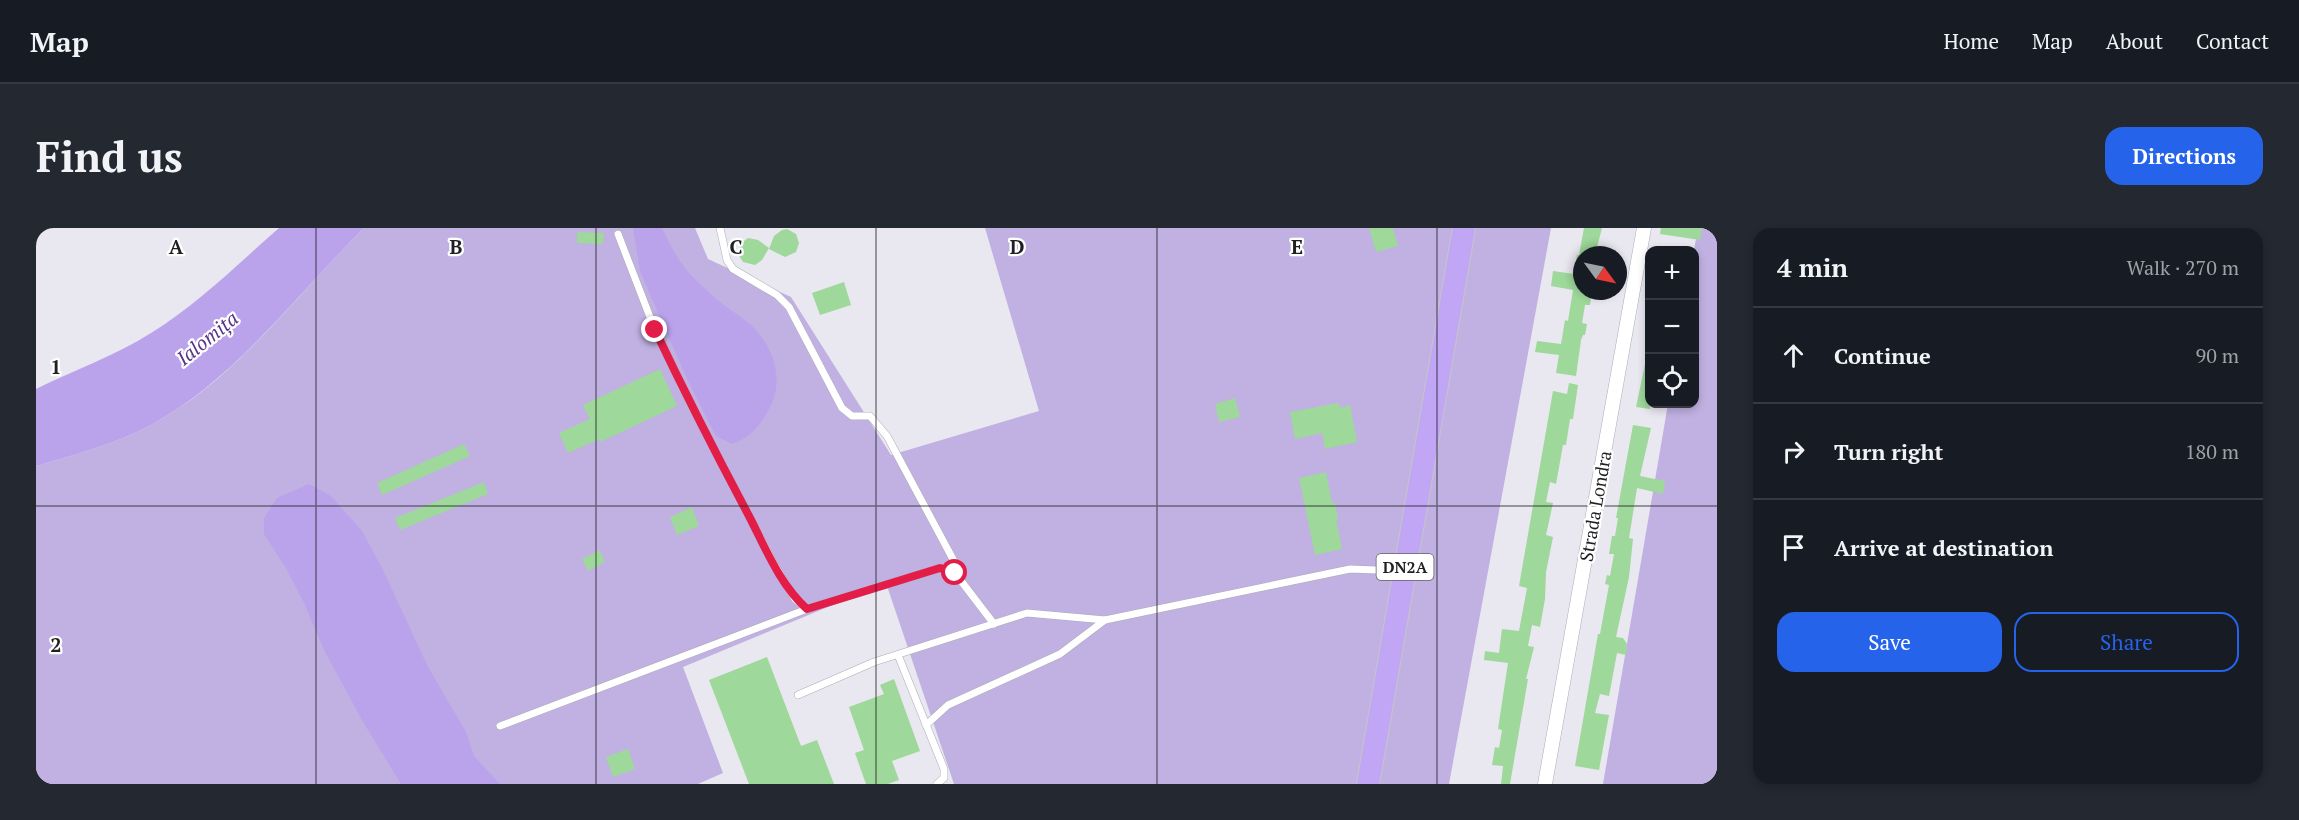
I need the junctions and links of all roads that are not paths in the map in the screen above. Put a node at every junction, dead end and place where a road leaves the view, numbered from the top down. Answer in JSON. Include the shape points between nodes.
{"nodes":[{"id":1,"x":720,"y":228,"type":"edge"},
{"id":2,"x":1464,"y":228,"type":"edge"},
{"id":3,"x":1473,"y":228,"type":"edge"},
{"id":4,"x":1644,"y":228,"type":"edge"},
{"id":5,"x":618,"y":234,"type":"dead end"},
{"id":6,"x":1459,"y":256,"type":"junction"},
{"id":7,"x":1405,"y":571,"type":"junction"},
{"id":8,"x":955,"y":573,"type":"junction"},
{"id":9,"x":807,"y":609,"type":"junction"},
{"id":10,"x":1105,"y":620,"type":"junction"},
{"id":11,"x":994,"y":624,"type":"junction"},
{"id":12,"x":898,"y":655,"type":"junction"},
{"id":13,"x":798,"y":695,"type":"dead end"},
{"id":14,"x":926,"y":725,"type":"junction"},
{"id":15,"x":500,"y":726,"type":"dead end"},
{"id":16,"x":937,"y":784,"type":"edge"},
{"id":17,"x":1368,"y":784,"type":"edge"},
{"id":18,"x":1545,"y":784,"type":"edge"}],
"edges":[{"from":1,"to":8,"type":"lane","via":[[733,269],[777,295],[789,307],[842,408],[852,416],[870,416],[887,436],[955,563]]},
{"from":2,"to":6,"type":"highway","number":"DN2A"},
{"from":3,"to":6,"type":"lane"},
{"from":4,"to":18,"type":"street","name":"Strada Londra"},
{"from":5,"to":9,"type":"lane","via":[[655,330],[697,416],[774,564],[795,599]]},
{"from":6,"to":7,"type":"highway","number":"DN2A"},
{"from":7,"to":10,"type":"lane","via":[[1350,569]]},
{"from":7,"to":17,"type":"highway","number":"DN2A"},
{"from":8,"to":9,"type":"lane","via":[[940,568]]},
{"from":8,"to":11,"type":"lane"},
{"from":9,"to":15,"type":"lane"},
{"from":10,"to":11,"type":"lane","via":[[1028,613]]},
{"from":10,"to":14,"type":"lane","via":[[1060,654],[948,705]]},
{"from":11,"to":12,"type":"lane"},
{"from":12,"to":13,"type":"lane"},
{"from":12,"to":14,"type":"lane"},
{"from":14,"to":16,"type":"lane","via":[[944,769],[944,777]]}]}
